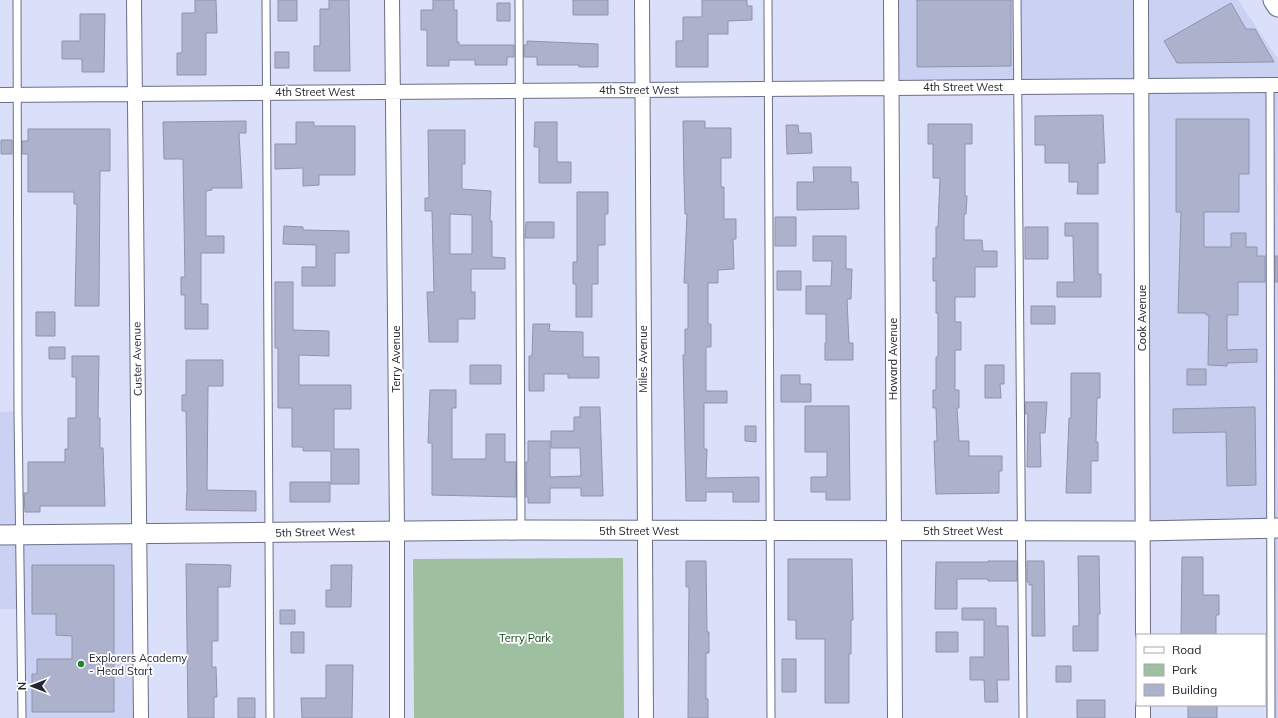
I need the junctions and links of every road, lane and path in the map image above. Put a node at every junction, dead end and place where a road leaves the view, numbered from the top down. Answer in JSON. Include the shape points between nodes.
{"nodes":[{"id":1,"x":18,"y":0,"type":"edge"},
{"id":2,"x":134,"y":0,"type":"edge"},
{"id":3,"x":266,"y":0,"type":"edge"},
{"id":4,"x":392,"y":0,"type":"edge"},
{"id":5,"x":519,"y":0,"type":"edge"},
{"id":6,"x":642,"y":0,"type":"edge"},
{"id":7,"x":768,"y":0,"type":"edge"},
{"id":8,"x":891,"y":0,"type":"edge"},
{"id":9,"x":1017,"y":0,"type":"edge"},
{"id":10,"x":1141,"y":0,"type":"edge"},
{"id":11,"x":1274,"y":0,"type":"edge"},
{"id":12,"x":1278,"y":6,"type":"edge"},
{"id":13,"x":1274,"y":85,"type":"edge"},
{"id":14,"x":1141,"y":86,"type":"junction"},
{"id":15,"x":1018,"y":87,"type":"junction"},
{"id":16,"x":892,"y":88,"type":"junction"},
{"id":17,"x":770,"y":89,"type":"junction"},
{"id":18,"x":642,"y":90,"type":"junction"},
{"id":19,"x":520,"y":91,"type":"junction"},
{"id":20,"x":394,"y":92,"type":"junction"},
{"id":21,"x":266,"y":93,"type":"junction"},
{"id":22,"x":135,"y":94,"type":"junction"},
{"id":23,"x":0,"y":95,"type":"edge"},
{"id":24,"x":18,"y":95,"type":"junction"},
{"id":25,"x":1274,"y":528,"type":"edge"},
{"id":26,"x":521,"y":530,"type":"junction"},
{"id":27,"x":397,"y":531,"type":"junction"},
{"id":28,"x":644,"y":531,"type":"junction"},
{"id":29,"x":769,"y":531,"type":"junction"},
{"id":30,"x":894,"y":531,"type":"junction"},
{"id":31,"x":1022,"y":531,"type":"junction"},
{"id":32,"x":1142,"y":531,"type":"junction"},
{"id":33,"x":139,"y":532,"type":"junction"},
{"id":34,"x":269,"y":532,"type":"junction"},
{"id":35,"x":0,"y":535,"type":"edge"},
{"id":36,"x":20,"y":535,"type":"junction"},
{"id":37,"x":1143,"y":634,"type":"edge"},
{"id":38,"x":1268,"y":652,"type":"edge"},
{"id":39,"x":1143,"y":706,"type":"edge"},
{"id":40,"x":22,"y":718,"type":"edge"},
{"id":41,"x":141,"y":718,"type":"edge"},
{"id":42,"x":270,"y":718,"type":"edge"},
{"id":43,"x":397,"y":718,"type":"edge"},
{"id":44,"x":646,"y":718,"type":"edge"},
{"id":45,"x":771,"y":718,"type":"edge"},
{"id":46,"x":895,"y":718,"type":"edge"},
{"id":47,"x":1023,"y":718,"type":"edge"},
{"id":48,"x":1143,"y":718,"type":"edge"},
{"id":49,"x":1271,"y":718,"type":"edge"}],
"edges":[{"from":1,"to":24,"type":"lane"},
{"from":2,"to":22,"type":"street","name":"Custer Avenue"},
{"from":3,"to":21,"type":"lane"},
{"from":4,"to":20,"type":"street","name":"Terry Avenue"},
{"from":5,"to":19,"type":"lane"},
{"from":6,"to":18,"type":"street","name":"Miles Avenue"},
{"from":7,"to":17,"type":"lane"},
{"from":8,"to":16,"type":"street","name":"Howard Avenue"},
{"from":9,"to":15,"type":"lane"},
{"from":10,"to":14,"type":"street","name":"Cook Avenue"},
{"from":11,"to":12,"type":"main road"},
{"from":13,"to":14,"type":"street","name":"4th Street West"},
{"from":13,"to":25,"type":"lane"},
{"from":14,"to":15,"type":"street","name":"4th Street West"},
{"from":14,"to":32,"type":"street","name":"Cook Avenue"},
{"from":15,"to":16,"type":"street","name":"4th Street West"},
{"from":15,"to":31,"type":"lane"},
{"from":16,"to":17,"type":"street","name":"4th Street West"},
{"from":16,"to":30,"type":"street","name":"Howard Avenue"},
{"from":17,"to":18,"type":"street","name":"4th Street West"},
{"from":17,"to":29,"type":"lane"},
{"from":18,"to":19,"type":"street","name":"4th Street West"},
{"from":18,"to":28,"type":"street","name":"Miles Avenue"},
{"from":19,"to":20,"type":"street","name":"4th Street West"},
{"from":19,"to":26,"type":"lane"},
{"from":20,"to":21,"type":"street","name":"4th Street West"},
{"from":20,"to":27,"type":"street","name":"Terry Avenue"},
{"from":21,"to":22,"type":"street","name":"4th Street West"},
{"from":21,"to":34,"type":"lane"},
{"from":22,"to":24,"type":"street","name":"4th Street West"},
{"from":22,"to":33,"type":"street","name":"Custer Avenue"},
{"from":23,"to":24,"type":"street","name":"4th Street West"},
{"from":24,"to":36,"type":"lane"},
{"from":25,"to":32,"type":"street","name":"5th Street West"},
{"from":25,"to":38,"type":"lane"},
{"from":26,"to":27,"type":"street","name":"5th Street West"},
{"from":26,"to":28,"type":"street","name":"5th Street West"},
{"from":27,"to":34,"type":"street","name":"5th Street West"},
{"from":27,"to":43,"type":"street","name":"Terry Avenue"},
{"from":28,"to":29,"type":"street","name":"5th Street West"},
{"from":28,"to":44,"type":"street","name":"Miles Avenue"},
{"from":29,"to":30,"type":"street","name":"5th Street West"},
{"from":29,"to":45,"type":"lane"},
{"from":30,"to":31,"type":"street","name":"5th Street West"},
{"from":30,"to":46,"type":"street","name":"Howard Avenue"},
{"from":31,"to":32,"type":"street","name":"5th Street West"},
{"from":31,"to":47,"type":"lane"},
{"from":32,"to":37,"type":"street","name":"Cook Avenue"},
{"from":33,"to":34,"type":"street","name":"5th Street West"},
{"from":33,"to":36,"type":"street","name":"5th Street West"},
{"from":33,"to":41,"type":"street","name":"Custer Avenue"},
{"from":34,"to":42,"type":"lane"},
{"from":35,"to":36,"type":"street","name":"5th Street West"},
{"from":36,"to":40,"type":"lane"},
{"from":38,"to":49,"type":"lane"},
{"from":39,"to":48,"type":"street"}]}
